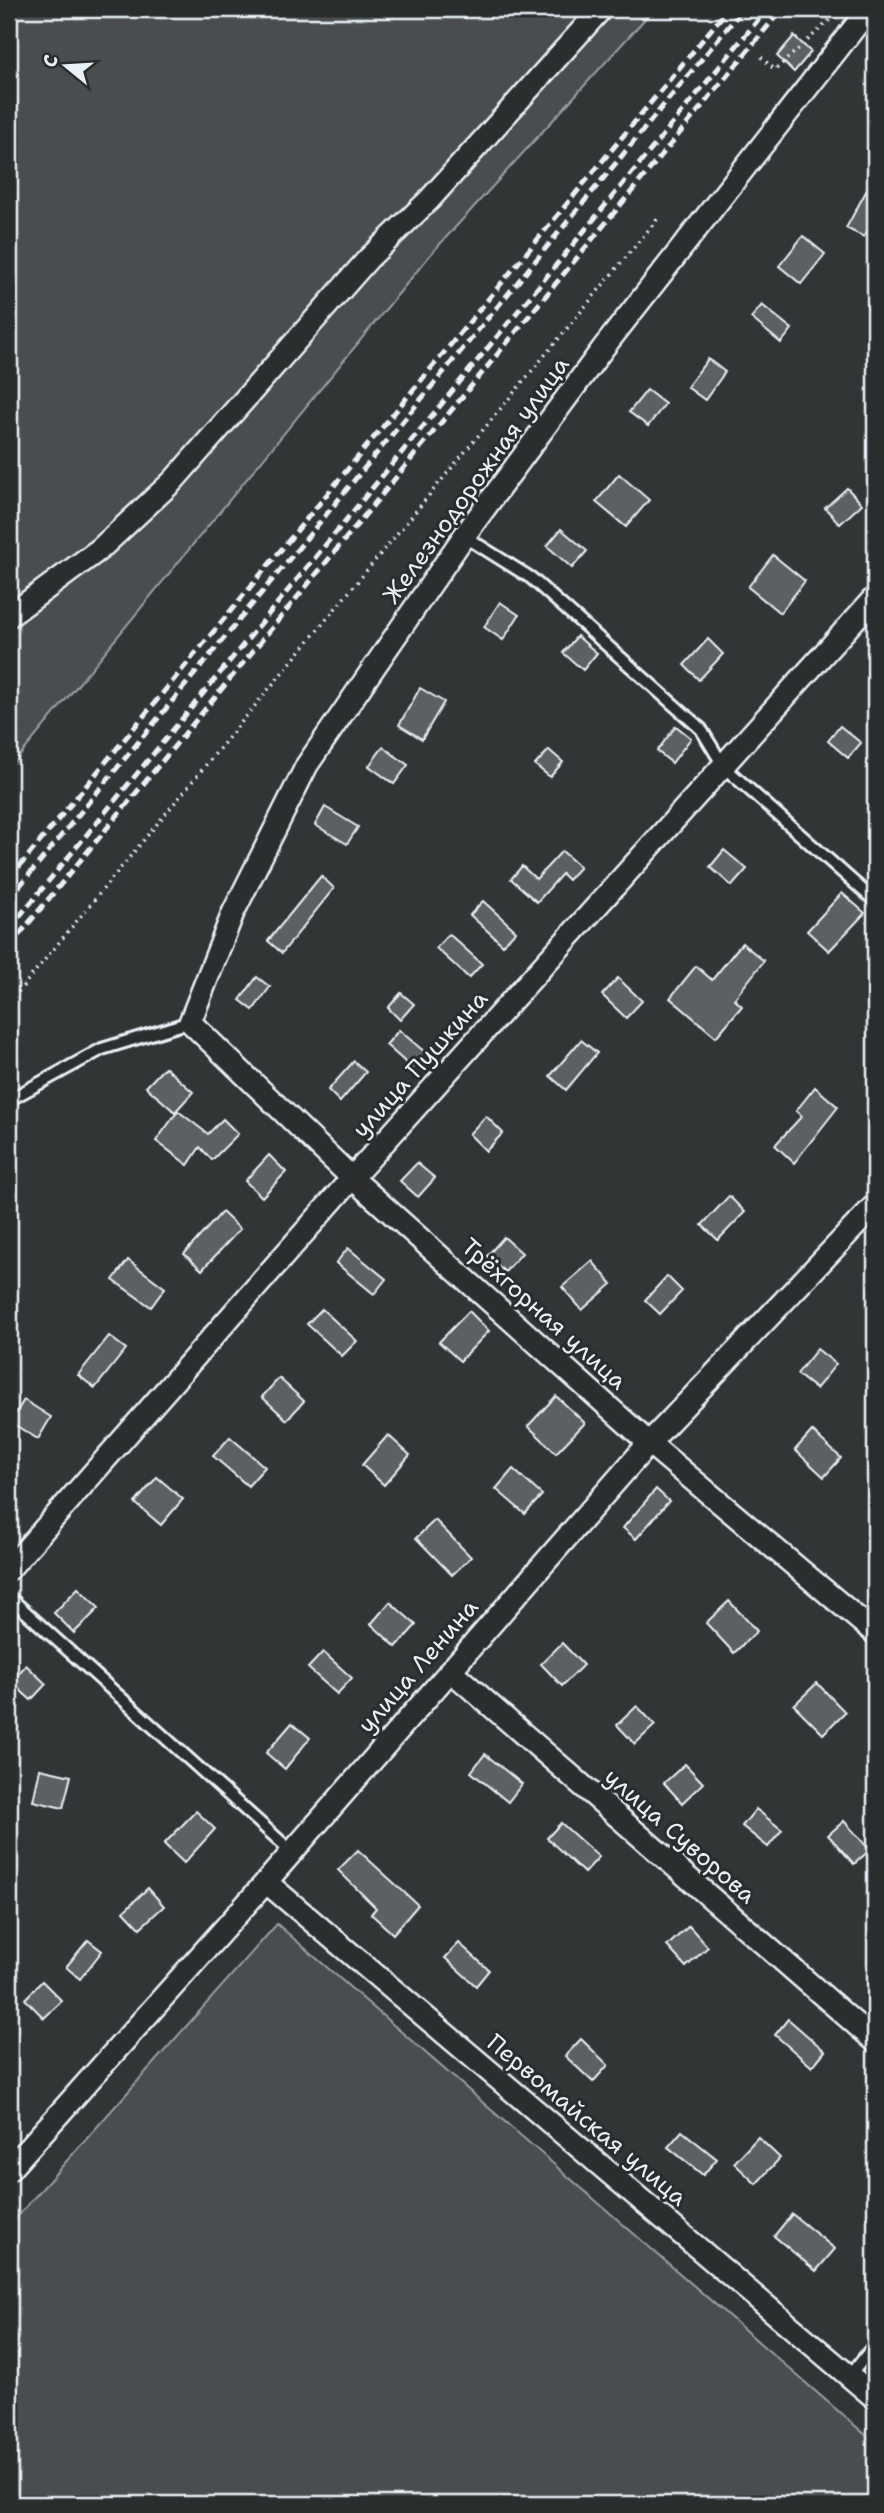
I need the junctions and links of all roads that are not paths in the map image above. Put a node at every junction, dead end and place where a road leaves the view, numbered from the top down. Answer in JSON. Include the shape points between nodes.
{"nodes":[{"id":1,"x":601,"y":9,"type":"edge"},
{"id":2,"x":869,"y":9,"type":"edge"},
{"id":3,"x":464,"y":536,"type":"junction"},
{"id":4,"x":875,"y":597,"type":"edge"},
{"id":5,"x":9,"y":617,"type":"edge"},
{"id":6,"x":724,"y":767,"type":"junction"},
{"id":7,"x":875,"y":901,"type":"edge"},
{"id":8,"x":190,"y":1022,"type":"junction"},
{"id":9,"x":9,"y":1100,"type":"edge"},
{"id":10,"x":352,"y":1178,"type":"junction"},
{"id":11,"x":875,"y":1205,"type":"edge"},
{"id":12,"x":649,"y":1443,"type":"junction"},
{"id":13,"x":9,"y":1569,"type":"edge"},
{"id":14,"x":9,"y":1597,"type":"edge"},
{"id":15,"x":875,"y":1633,"type":"edge"},
{"id":16,"x":450,"y":1670,"type":"junction"},
{"id":17,"x":291,"y":1851,"type":"junction"},
{"id":18,"x":266,"y":1882,"type":"junction"},
{"id":19,"x":875,"y":2041,"type":"edge"},
{"id":20,"x":9,"y":2170,"type":"edge"},
{"id":21,"x":875,"y":2344,"type":"edge"},
{"id":22,"x":850,"y":2376,"type":"junction"},
{"id":23,"x":875,"y":2398,"type":"edge"}],
"edges":[{"from":1,"to":5,"type":"street","via":[[429,200],[369,259],[173,481],[100,549]]},
{"from":2,"to":3,"type":"street","name":"Железнодорожная улица","via":[[604,347]]},
{"from":3,"to":6,"type":"lane","via":[[531,578],[701,729]]},
{"from":3,"to":8,"type":"street","name":"Железнодорожная улица","via":[[307,765],[233,913]]},
{"from":4,"to":6,"type":"street","name":"улица Пушкина"},
{"from":6,"to":7,"type":"lane"},
{"from":6,"to":10,"type":"street","name":"улица Пушкина"},
{"from":8,"to":9,"type":"lane","via":[[102,1049]]},
{"from":8,"to":10,"type":"street","name":"Трёхгорная улица"},
{"from":10,"to":12,"type":"street","name":"Трёхгорная улица"},
{"from":10,"to":13,"type":"street","name":"улица Пушкина"},
{"from":11,"to":12,"type":"street","name":"улица Ленина"},
{"from":12,"to":15,"type":"street","name":"Трёхгорная улица"},
{"from":12,"to":16,"type":"street","name":"улица Ленина"},
{"from":14,"to":17,"type":"lane"},
{"from":16,"to":17,"type":"street","name":"улица Ленина"},
{"from":16,"to":19,"type":"street","name":"улица Суворова"},
{"from":17,"to":18,"type":"street","name":"улица Ленина"},
{"from":18,"to":20,"type":"street","name":"улица Ленина"},
{"from":18,"to":22,"type":"street","name":"Первомайская улица"},
{"from":21,"to":22,"type":"lane"},
{"from":22,"to":23,"type":"street","name":"Первомайская улица"}]}
